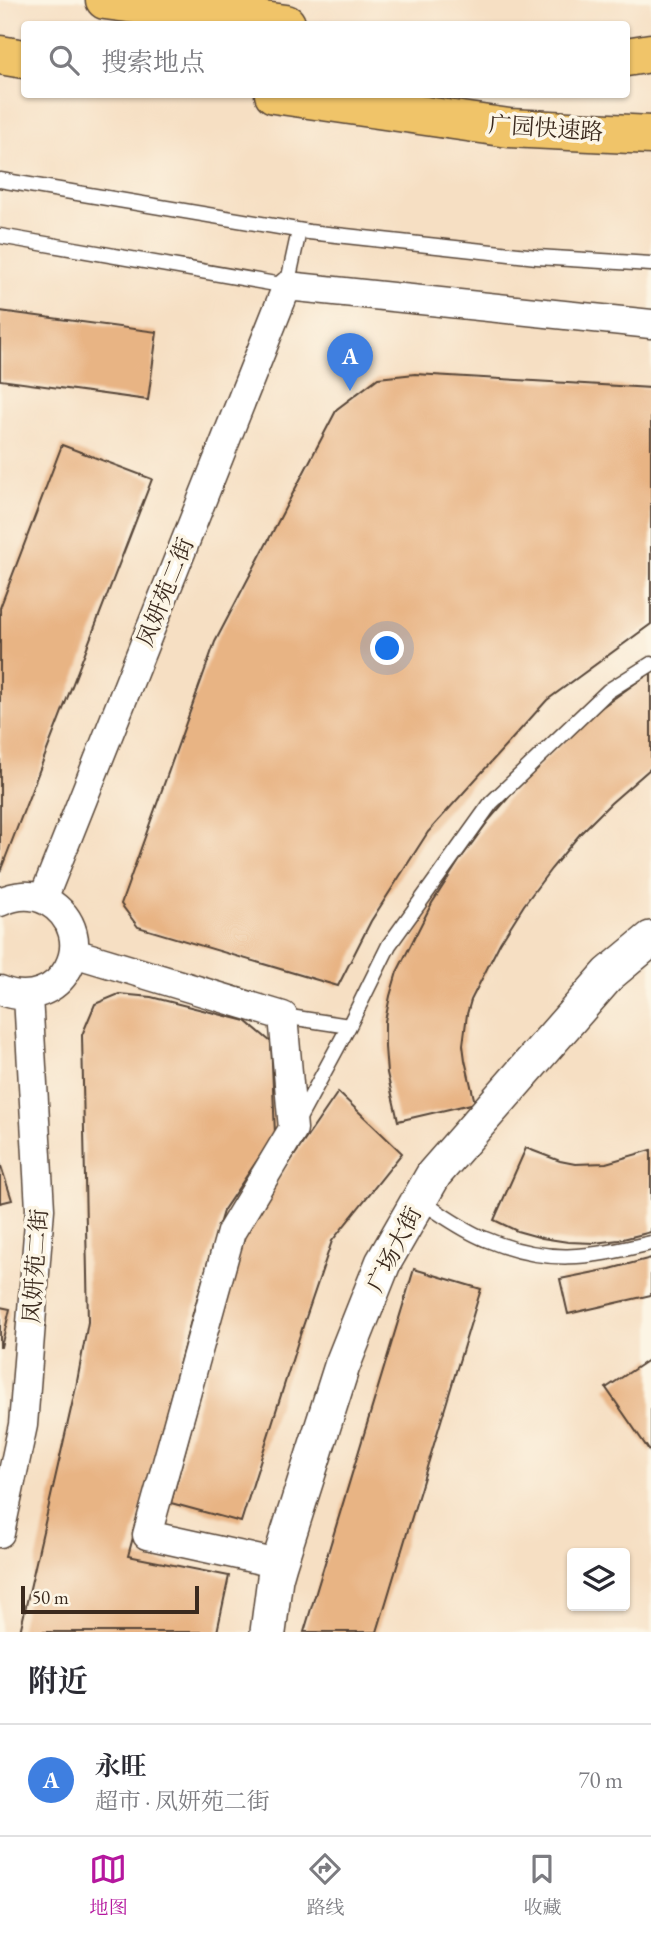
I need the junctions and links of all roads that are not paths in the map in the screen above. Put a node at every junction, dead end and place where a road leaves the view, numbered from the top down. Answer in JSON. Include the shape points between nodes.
{"nodes":[{"id":1,"x":104,"y":0,"type":"edge"},
{"id":2,"x":263,"y":21,"type":"edge"},
{"id":3,"x":651,"y":53,"type":"edge"},
{"id":4,"x":0,"y":55,"type":"edge"},
{"id":5,"x":630,"y":57,"type":"edge"},
{"id":6,"x":21,"y":58,"type":"edge"},
{"id":7,"x":630,"y":59,"type":"edge"},
{"id":8,"x":651,"y":62,"type":"edge"},
{"id":9,"x":302,"y":98,"type":"edge"},
{"id":10,"x":509,"y":128,"type":"junction"},
{"id":11,"x":651,"y":135,"type":"edge"},
{"id":12,"x":651,"y":162,"type":"edge"},
{"id":13,"x":0,"y":180,"type":"edge"},
{"id":14,"x":299,"y":231,"type":"junction"},
{"id":15,"x":0,"y":236,"type":"edge"},
{"id":16,"x":651,"y":264,"type":"edge"},
{"id":17,"x":287,"y":286,"type":"junction"},
{"id":18,"x":651,"y":324,"type":"edge"},
{"id":19,"x":651,"y":664,"type":"edge"},
{"id":20,"x":43,"y":899,"type":"junction"},
{"id":21,"x":0,"y":902,"type":"edge"},
{"id":22,"x":651,"y":939,"type":"edge"},
{"id":23,"x":74,"y":953,"type":"junction"},
{"id":24,"x":0,"y":989,"type":"edge"},
{"id":25,"x":28,"y":996,"type":"junction"},
{"id":26,"x":283,"y":1016,"type":"junction"},
{"id":27,"x":349,"y":1026,"type":"junction"},
{"id":28,"x":293,"y":1129,"type":"junction"},
{"id":29,"x":419,"y":1200,"type":"junction"},
{"id":30,"x":651,"y":1243,"type":"edge"},
{"id":31,"x":0,"y":1533,"type":"edge"},
{"id":32,"x":279,"y":1564,"type":"junction"},
{"id":33,"x":268,"y":1632,"type":"edge"}],
"edges":[{"from":1,"to":2,"type":"highway"},
{"from":3,"to":5,"type":"highway"},
{"from":4,"to":6,"type":"highway"},
{"from":7,"to":8,"type":"highway"},
{"from":9,"to":10,"type":"highway","name":"广园快速路"},
{"from":10,"to":11,"type":"highway","name":"广园快速路"},
{"from":10,"to":12,"type":"highway"},
{"from":13,"to":14,"type":"lane"},
{"from":14,"to":16,"type":"lane","via":[[537,257]]},
{"from":14,"to":17,"type":"lane"},
{"from":15,"to":17,"type":"lane"},
{"from":17,"to":18,"type":"street"},
{"from":17,"to":20,"type":"street","name":"凤妍苑二街"},
{"from":19,"to":27,"type":"lane","via":[[608,691],[491,803],[389,945]]},
{"from":20,"to":21,"type":"street","via":[[27,895]]},
{"from":20,"to":23,"type":"street","via":[[68,921]]},
{"from":22,"to":29,"type":"street","name":"广场大街","via":[[600,984],[434,1174]]},
{"from":23,"to":25,"type":"street","via":[[59,982]]},
{"from":23,"to":26,"type":"street"},
{"from":24,"to":25,"type":"street"},
{"from":25,"to":31,"type":"street","name":"凤妍苑二街","via":[[40,1209],[23,1425]]},
{"from":26,"to":27,"type":"lane"},
{"from":26,"to":28,"type":"street"},
{"from":27,"to":28,"type":"lane"},
{"from":28,"to":32,"type":"street","via":[[231,1232],[147,1535]]},
{"from":29,"to":30,"type":"lane","via":[[483,1238],[524,1253],[568,1258]]},
{"from":29,"to":32,"type":"street","name":"广场大街","via":[[383,1263],[342,1366]]},
{"from":32,"to":33,"type":"street","name":"广场大街"}]}
